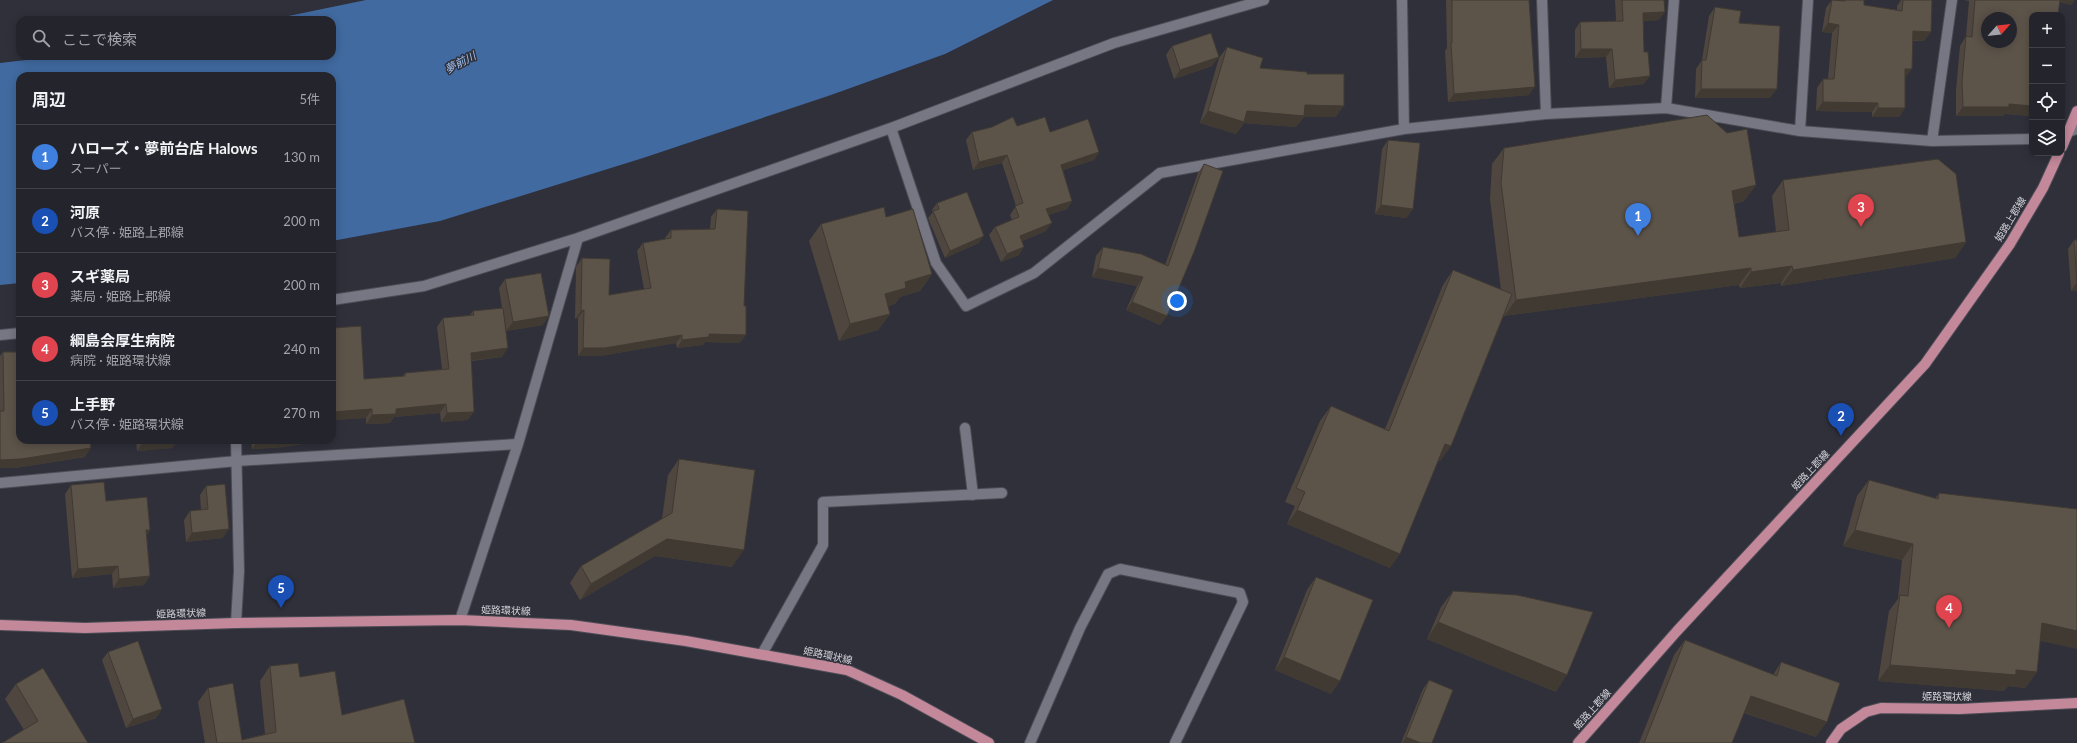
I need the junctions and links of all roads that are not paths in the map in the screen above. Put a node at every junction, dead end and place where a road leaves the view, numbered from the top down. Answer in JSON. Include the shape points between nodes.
{"nodes":[{"id":1,"x":1264,"y":0,"type":"edge"},
{"id":2,"x":1402,"y":0,"type":"edge"},
{"id":3,"x":1542,"y":0,"type":"edge"},
{"id":4,"x":1674,"y":0,"type":"edge"},
{"id":5,"x":1808,"y":0,"type":"edge"},
{"id":6,"x":1952,"y":0,"type":"edge"},
{"id":7,"x":1666,"y":108,"type":"junction"},
{"id":8,"x":2077,"y":111,"type":"edge"},
{"id":9,"x":1546,"y":114,"type":"junction"},
{"id":10,"x":891,"y":128,"type":"junction"},
{"id":11,"x":1404,"y":129,"type":"junction"},
{"id":12,"x":1800,"y":131,"type":"junction"},
{"id":13,"x":2069,"y":132,"type":"edge"},
{"id":14,"x":2029,"y":139,"type":"edge"},
{"id":15,"x":1932,"y":141,"type":"junction"},
{"id":16,"x":2058,"y":156,"type":"edge"},
{"id":17,"x":578,"y":238,"type":"junction"},
{"id":18,"x":336,"y":299,"type":"edge"},
{"id":19,"x":16,"y":333,"type":"edge"},
{"id":20,"x":0,"y":335,"type":"edge"},
{"id":21,"x":965,"y":428,"type":"dead end"},
{"id":22,"x":236,"y":444,"type":"edge"},
{"id":23,"x":518,"y":444,"type":"junction"},
{"id":24,"x":237,"y":461,"type":"junction"},
{"id":25,"x":0,"y":483,"type":"edge"},
{"id":26,"x":1002,"y":493,"type":"dead end"},
{"id":27,"x":973,"y":495,"type":"junction"},
{"id":28,"x":460,"y":620,"type":"junction"},
{"id":29,"x":236,"y":623,"type":"junction"},
{"id":30,"x":0,"y":625,"type":"edge"},
{"id":31,"x":762,"y":654,"type":"junction"},
{"id":32,"x":2077,"y":702,"type":"edge"},
{"id":33,"x":989,"y":743,"type":"edge"},
{"id":34,"x":1030,"y":743,"type":"edge"},
{"id":35,"x":1175,"y":743,"type":"edge"},
{"id":36,"x":1578,"y":743,"type":"edge"},
{"id":37,"x":1831,"y":743,"type":"edge"}],
"edges":[{"from":1,"to":10,"type":"street","via":[[1114,43]]},
{"from":2,"to":11,"type":"street"},
{"from":3,"to":9,"type":"street"},
{"from":4,"to":7,"type":"street"},
{"from":5,"to":12,"type":"street"},
{"from":6,"to":15,"type":"street"},
{"from":7,"to":9,"type":"street"},
{"from":7,"to":12,"type":"street"},
{"from":8,"to":13,"type":"main road"},
{"from":9,"to":11,"type":"street"},
{"from":10,"to":11,"type":"street","via":[[936,263],[966,306],[1034,273],[1160,173]]},
{"from":10,"to":17,"type":"street"},
{"from":12,"to":15,"type":"street"},
{"from":14,"to":15,"type":"street"},
{"from":16,"to":36,"type":"main road","name":"姫路上郡線","via":[[2043,188],[2010,244],[1925,364],[1677,631]]},
{"from":17,"to":18,"type":"street","via":[[424,286]]},
{"from":17,"to":23,"type":"street"},
{"from":19,"to":20,"type":"street"},
{"from":21,"to":27,"type":"street"},
{"from":22,"to":24,"type":"street"},
{"from":23,"to":24,"type":"street"},
{"from":23,"to":28,"type":"street"},
{"from":24,"to":25,"type":"street"},
{"from":24,"to":29,"type":"street","via":[[239,571]]},
{"from":26,"to":27,"type":"street"},
{"from":27,"to":31,"type":"street","via":[[823,502],[823,546]]},
{"from":28,"to":29,"type":"main road","name":"姫路環状線"},
{"from":28,"to":31,"type":"main road","name":"姫路環状線","via":[[571,624]]},
{"from":29,"to":30,"type":"main road","name":"姫路環状線","via":[[86,628]]},
{"from":31,"to":33,"type":"main road","name":"姫路環状線","via":[[847,670],[902,695]]},
{"from":32,"to":37,"type":"main road","name":"姫路環状線","via":[[1960,709],[1881,708],[1866,712],[1841,729]]},
{"from":34,"to":35,"type":"street","via":[[1080,628],[1108,574],[1120,569],[1240,594],[1243,602]]}]}
